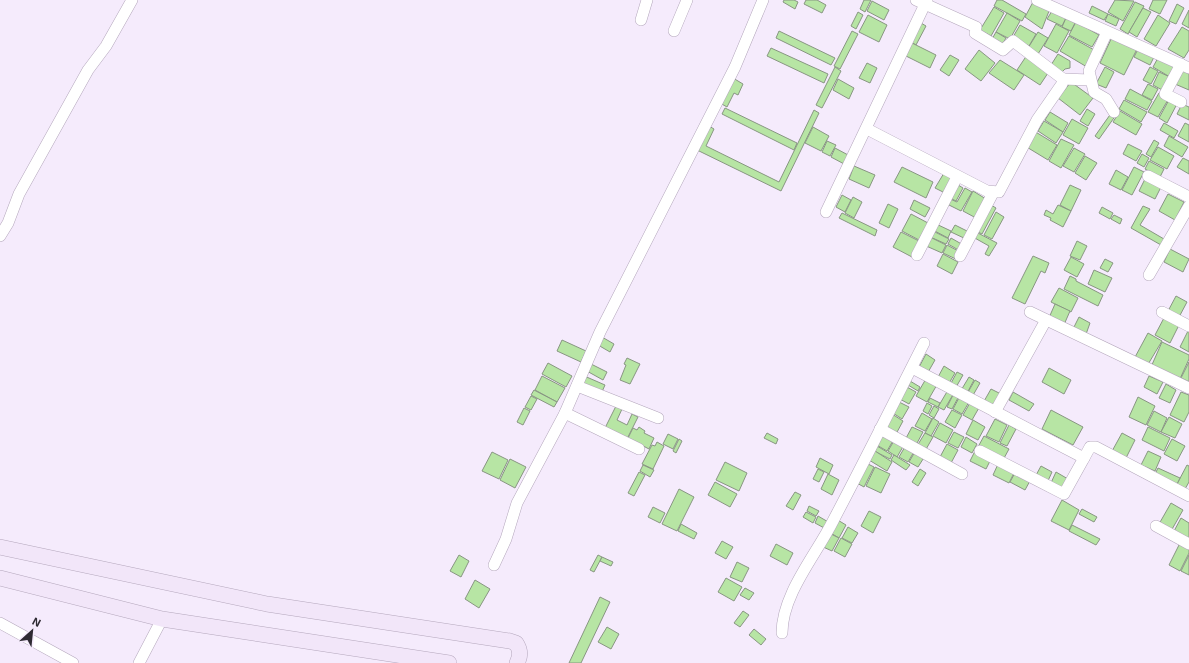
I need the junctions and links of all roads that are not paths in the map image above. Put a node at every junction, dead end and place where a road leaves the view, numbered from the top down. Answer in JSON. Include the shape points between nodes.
{"nodes":[{"id":1,"x":132,"y":0,"type":"edge"},
{"id":2,"x":647,"y":0,"type":"edge"},
{"id":3,"x":687,"y":0,"type":"edge"},
{"id":4,"x":763,"y":0,"type":"edge"},
{"id":5,"x":1037,"y":0,"type":"edge"},
{"id":6,"x":923,"y":1,"type":"edge"},
{"id":7,"x":641,"y":20,"type":"dead end"},
{"id":8,"x":674,"y":31,"type":"dead end"},
{"id":9,"x":1107,"y":32,"type":"junction"},
{"id":10,"x":1185,"y":66,"type":"edge"},
{"id":11,"x":1063,"y":79,"type":"junction"},
{"id":12,"x":1090,"y":80,"type":"junction"},
{"id":13,"x":1181,"y":102,"type":"dead end"},
{"id":14,"x":1114,"y":112,"type":"dead end"},
{"id":15,"x":867,"y":129,"type":"junction"},
{"id":16,"x":958,"y":176,"type":"junction"},
{"id":17,"x":1148,"y":176,"type":"dead end"},
{"id":18,"x":993,"y":193,"type":"junction"},
{"id":19,"x":1189,"y":197,"type":"edge"},
{"id":20,"x":1189,"y":206,"type":"edge"},
{"id":21,"x":826,"y":212,"type":"dead end"},
{"id":22,"x":0,"y":236,"type":"edge"},
{"id":23,"x":917,"y":255,"type":"dead end"},
{"id":24,"x":960,"y":256,"type":"dead end"},
{"id":25,"x":1150,"y":275,"type":"dead end"},
{"id":26,"x":1030,"y":312,"type":"dead end"},
{"id":27,"x":1162,"y":312,"type":"dead end"},
{"id":28,"x":1046,"y":320,"type":"junction"},
{"id":29,"x":1189,"y":326,"type":"edge"},
{"id":30,"x":924,"y":343,"type":"dead end"},
{"id":31,"x":912,"y":368,"type":"junction"},
{"id":32,"x":577,"y":386,"type":"junction"},
{"id":33,"x":1189,"y":388,"type":"edge"},
{"id":34,"x":995,"y":412,"type":"junction"},
{"id":35,"x":565,"y":413,"type":"junction"},
{"id":36,"x":658,"y":418,"type":"dead end"},
{"id":37,"x":880,"y":429,"type":"junction"},
{"id":38,"x":639,"y":448,"type":"dead end"},
{"id":39,"x":980,"y":451,"type":"dead end"},
{"id":40,"x":1084,"y":458,"type":"junction"},
{"id":41,"x":962,"y":474,"type":"dead end"},
{"id":42,"x":1188,"y":492,"type":"edge"},
{"id":43,"x":1156,"y":526,"type":"dead end"},
{"id":44,"x":1189,"y":544,"type":"edge"},
{"id":45,"x":0,"y":547,"type":"edge"},
{"id":46,"x":494,"y":565,"type":"dead end"},
{"id":47,"x":0,"y":578,"type":"edge"},
{"id":48,"x":162,"y":619,"type":"junction"},
{"id":49,"x":0,"y":623,"type":"edge"},
{"id":50,"x":782,"y":633,"type":"dead end"},
{"id":51,"x":73,"y":663,"type":"edge"},
{"id":52,"x":139,"y":663,"type":"edge"},
{"id":53,"x":449,"y":663,"type":"edge"},
{"id":54,"x":517,"y":663,"type":"edge"}],
"edges":[{"from":1,"to":22,"type":"street","via":[[106,46],[80,84],[19,194]]},
{"from":2,"to":7,"type":"street"},
{"from":3,"to":8,"type":"street"},
{"from":4,"to":32,"type":"street","via":[[735,67],[600,332]]},
{"from":5,"to":9,"type":"street"},
{"from":6,"to":11,"type":"street","via":[[976,27],[975,32],[1003,50],[1013,41]]},
{"from":6,"to":15,"type":"street"},
{"from":9,"to":10,"type":"street"},
{"from":9,"to":12,"type":"street","via":[[1089,71]]},
{"from":10,"to":13,"type":"street","via":[[1165,94]]},
{"from":11,"to":12,"type":"street"},
{"from":11,"to":18,"type":"street","via":[[1037,120],[999,192]]},
{"from":12,"to":14,"type":"street","via":[[1094,92],[1106,99]]},
{"from":15,"to":16,"type":"street"},
{"from":15,"to":21,"type":"street"},
{"from":16,"to":18,"type":"street"},
{"from":16,"to":23,"type":"street"},
{"from":17,"to":19,"type":"street"},
{"from":18,"to":24,"type":"street"},
{"from":20,"to":25,"type":"street"},
{"from":26,"to":28,"type":"street"},
{"from":27,"to":29,"type":"street"},
{"from":28,"to":33,"type":"street"},
{"from":28,"to":34,"type":"street"},
{"from":30,"to":31,"type":"street"},
{"from":31,"to":34,"type":"street"},
{"from":31,"to":37,"type":"street"},
{"from":32,"to":35,"type":"street"},
{"from":32,"to":36,"type":"street"},
{"from":34,"to":40,"type":"street"},
{"from":35,"to":38,"type":"street"},
{"from":35,"to":46,"type":"street","via":[[517,503],[506,539]]},
{"from":37,"to":41,"type":"street"},
{"from":37,"to":50,"type":"street","via":[[833,522],[793,591],[782,624]]},
{"from":39,"to":40,"type":"street","via":[[1064,494]]},
{"from":40,"to":42,"type":"street","via":[[1090,447],[1096,447]]},
{"from":43,"to":44,"type":"street"},
{"from":45,"to":54,"type":"street","via":[[267,604],[516,642],[519,648]]},
{"from":47,"to":48,"type":"street"},
{"from":48,"to":52,"type":"street"},
{"from":48,"to":53,"type":"street"},
{"from":49,"to":51,"type":"street"}]}
